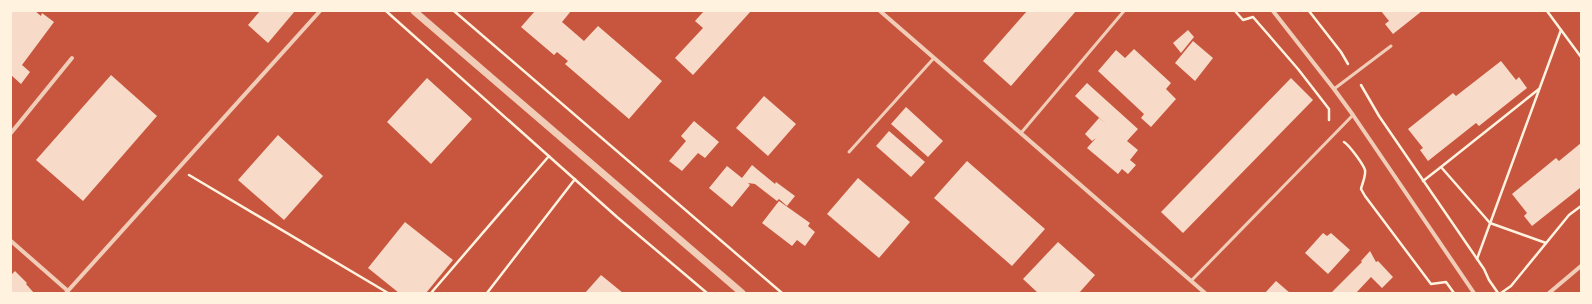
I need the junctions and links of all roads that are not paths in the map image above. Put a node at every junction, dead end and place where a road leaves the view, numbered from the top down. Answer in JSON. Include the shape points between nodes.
{"nodes":[{"id":1,"x":320,"y":11,"type":"edge"},
{"id":2,"x":415,"y":11,"type":"edge"},
{"id":3,"x":880,"y":11,"type":"edge"},
{"id":4,"x":1124,"y":11,"type":"edge"},
{"id":5,"x":1273,"y":11,"type":"edge"},
{"id":6,"x":1392,"y":46,"type":"dead end"},
{"id":7,"x":72,"y":58,"type":"dead end"},
{"id":8,"x":934,"y":58,"type":"junction"},
{"id":9,"x":1334,"y":89,"type":"junction"},
{"id":10,"x":1353,"y":115,"type":"junction"},
{"id":11,"x":11,"y":133,"type":"edge"},
{"id":12,"x":1021,"y":133,"type":"junction"},
{"id":13,"x":849,"y":152,"type":"dead end"},
{"id":14,"x":11,"y":242,"type":"edge"},
{"id":15,"x":1581,"y":266,"type":"edge"},
{"id":16,"x":1191,"y":281,"type":"junction"},
{"id":17,"x":68,"y":292,"type":"edge"},
{"id":18,"x":742,"y":293,"type":"edge"},
{"id":19,"x":1205,"y":293,"type":"edge"},
{"id":20,"x":1474,"y":293,"type":"edge"},
{"id":21,"x":1548,"y":293,"type":"edge"}],
"edges":[{"from":1,"to":17,"type":"street"},
{"from":2,"to":18,"type":"street"},
{"from":3,"to":8,"type":"street"},
{"from":4,"to":12,"type":"lane"},
{"from":5,"to":9,"type":"street"},
{"from":6,"to":9,"type":"lane"},
{"from":7,"to":11,"type":"street"},
{"from":8,"to":12,"type":"street"},
{"from":8,"to":13,"type":"lane"},
{"from":9,"to":10,"type":"street"},
{"from":10,"to":16,"type":"lane"},
{"from":10,"to":20,"type":"street"},
{"from":12,"to":16,"type":"street"},
{"from":14,"to":17,"type":"street"},
{"from":15,"to":21,"type":"street"},
{"from":16,"to":19,"type":"street"}]}
